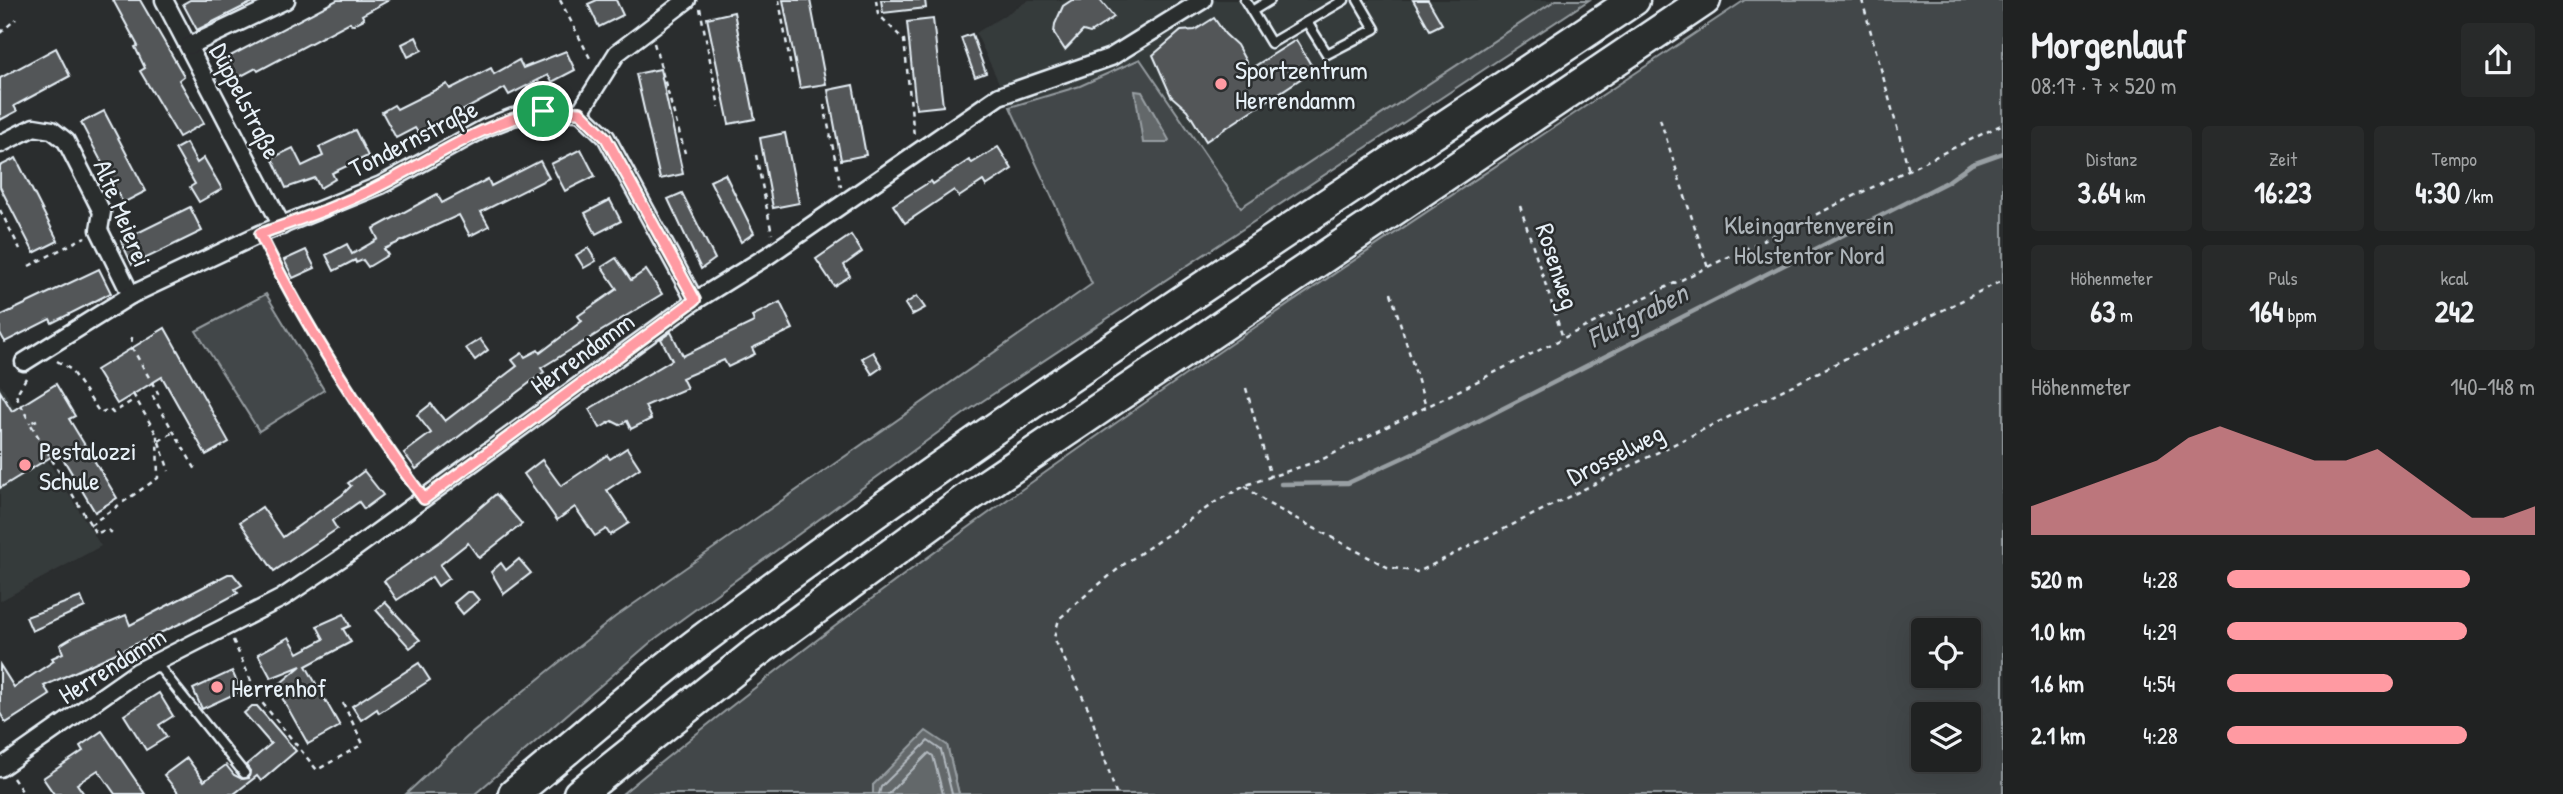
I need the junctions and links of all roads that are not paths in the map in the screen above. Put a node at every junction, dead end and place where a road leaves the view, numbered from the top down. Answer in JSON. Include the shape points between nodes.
{"nodes":[{"id":1,"x":164,"y":0,"type":"edge"},
{"id":2,"x":286,"y":0,"type":"edge"},
{"id":3,"x":687,"y":0,"type":"edge"},
{"id":4,"x":1203,"y":0,"type":"edge"},
{"id":5,"x":1245,"y":0,"type":"edge"},
{"id":6,"x":1270,"y":0,"type":"edge"},
{"id":7,"x":1344,"y":0,"type":"edge"},
{"id":8,"x":1358,"y":0,"type":"edge"},
{"id":9,"x":1634,"y":0,"type":"edge"},
{"id":10,"x":1705,"y":0,"type":"edge"},
{"id":11,"x":1252,"y":11,"type":"junction"},
{"id":12,"x":1307,"y":22,"type":"junction"},
{"id":13,"x":189,"y":46,"type":"junction"},
{"id":14,"x":580,"y":112,"type":"junction"},
{"id":15,"x":0,"y":144,"type":"edge"},
{"id":16,"x":282,"y":226,"type":"junction"},
{"id":17,"x":131,"y":295,"type":"junction"},
{"id":18,"x":695,"y":300,"type":"junction"},
{"id":19,"x":24,"y":362,"type":"dead end"},
{"id":20,"x":753,"y":655,"type":"junction"},
{"id":21,"x":156,"y":663,"type":"junction"},
{"id":22,"x":2,"y":767,"type":"edge"},
{"id":23,"x":244,"y":773,"type":"dead end"},
{"id":24,"x":514,"y":794,"type":"edge"},
{"id":25,"x":579,"y":794,"type":"edge"},
{"id":26,"x":601,"y":794,"type":"edge"}],
"edges":[{"from":1,"to":13,"type":"street","name":"Düppelstraße"},
{"from":2,"to":13,"type":"street"},
{"from":3,"to":14,"type":"street","via":[[617,53]]},
{"from":4,"to":18,"type":"street","name":"Herrendamm","via":[[1111,57],[999,96]]},
{"from":5,"to":11,"type":"lane"},
{"from":6,"to":11,"type":"lane"},
{"from":7,"to":12,"type":"lane"},
{"from":8,"to":12,"type":"lane","via":[[1375,29],[1327,54]]},
{"from":9,"to":24,"type":"highway","via":[[872,515],[693,647]]},
{"from":10,"to":20,"type":"highway","via":[[973,494]]},
{"from":11,"to":12,"type":"lane","via":[[1271,43]]},
{"from":13,"to":16,"type":"street","name":"Düppelstraße"},
{"from":14,"to":16,"type":"street","name":"Tondernstraße","via":[[543,111],[513,117],[381,185]]},
{"from":14,"to":18,"type":"street","via":[[606,138]]},
{"from":15,"to":17,"type":"street","name":"Alte Meierei","via":[[34,127],[52,130],[66,141],[102,212],[99,230]]},
{"from":16,"to":17,"type":"street","name":"Alte Meierei"},
{"from":17,"to":19,"type":"street","name":"Alte Meierei"},
{"from":18,"to":21,"type":"street","name":"Herrendamm","via":[[282,598]]},
{"from":20,"to":25,"type":"highway"},
{"from":20,"to":26,"type":"highway"},
{"from":21,"to":22,"type":"street","name":"Herrendamm","via":[[94,700]]},
{"from":21,"to":23,"type":"lane"}]}
